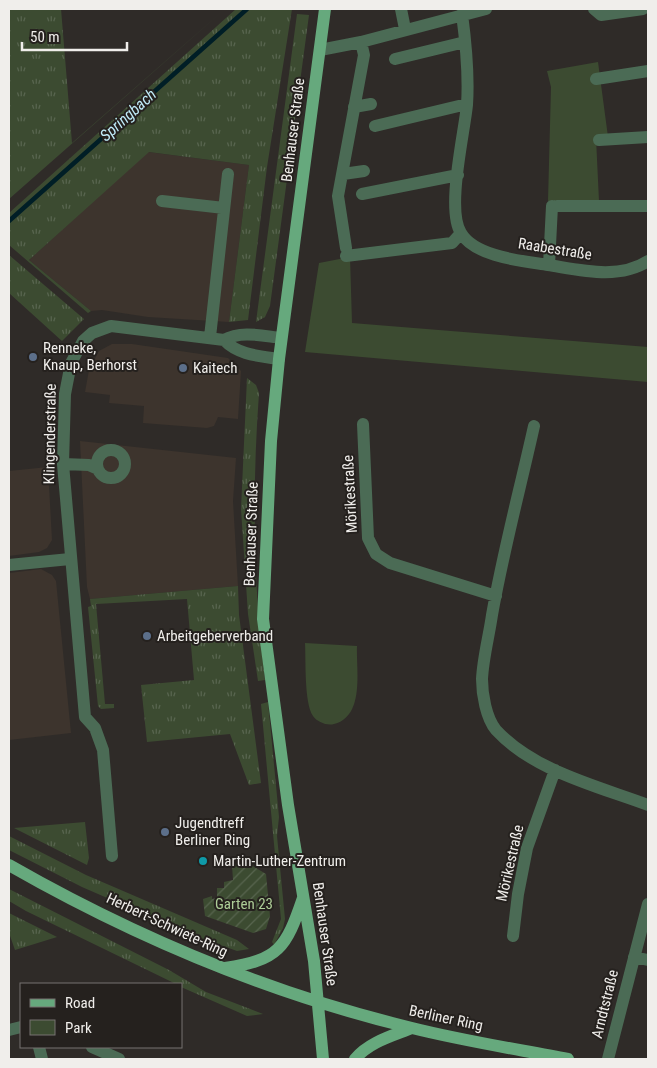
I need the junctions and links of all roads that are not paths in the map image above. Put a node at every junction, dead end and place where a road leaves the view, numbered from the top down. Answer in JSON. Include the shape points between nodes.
{"nodes":[{"id":1,"x":324,"y":9,"type":"edge"},
{"id":2,"x":401,"y":9,"type":"edge"},
{"id":3,"x":486,"y":9,"type":"edge"},
{"id":4,"x":594,"y":9,"type":"edge"},
{"id":5,"x":643,"y":9,"type":"edge"},
{"id":6,"x":467,"y":12,"type":"edge"},
{"id":7,"x":405,"y":29,"type":"junction"},
{"id":8,"x":361,"y":42,"type":"junction"},
{"id":9,"x":465,"y":42,"type":"junction"},
{"id":10,"x":320,"y":50,"type":"junction"},
{"id":11,"x":395,"y":59,"type":"dead end"},
{"id":12,"x":648,"y":71,"type":"edge"},
{"id":13,"x":596,"y":79,"type":"dead end"},
{"id":14,"x":371,"y":104,"type":"dead end"},
{"id":15,"x":467,"y":104,"type":"junction"},
{"id":16,"x":354,"y":107,"type":"junction"},
{"id":17,"x":375,"y":126,"type":"dead end"},
{"id":18,"x":648,"y":137,"type":"edge"},
{"id":19,"x":599,"y":140,"type":"dead end"},
{"id":20,"x":364,"y":171,"type":"dead end"},
{"id":21,"x":228,"y":174,"type":"dead end"},
{"id":22,"x":343,"y":174,"type":"junction"},
{"id":23,"x":458,"y":174,"type":"junction"},
{"id":24,"x":362,"y":194,"type":"dead end"},
{"id":25,"x":162,"y":201,"type":"dead end"},
{"id":26,"x":648,"y":206,"type":"edge"},
{"id":27,"x":224,"y":208,"type":"junction"},
{"id":28,"x":461,"y":234,"type":"junction"},
{"id":29,"x":648,"y":261,"type":"edge"},
{"id":30,"x":549,"y":265,"type":"junction"},
{"id":31,"x":210,"y":337,"type":"junction"},
{"id":32,"x":281,"y":338,"type":"junction"},
{"id":33,"x":224,"y":340,"type":"junction"},
{"id":34,"x":279,"y":358,"type":"junction"},
{"id":35,"x":363,"y":424,"type":"dead end"},
{"id":36,"x":534,"y":426,"type":"dead end"},
{"id":37,"x":63,"y":464,"type":"junction"},
{"id":38,"x":98,"y":469,"type":"dead end"},
{"id":39,"x":70,"y":559,"type":"junction"},
{"id":40,"x":9,"y":565,"type":"edge"},
{"id":41,"x":496,"y":596,"type":"junction"},
{"id":42,"x":555,"y":770,"type":"junction"},
{"id":43,"x":648,"y":805,"type":"edge"},
{"id":44,"x":112,"y":856,"type":"dead end"},
{"id":45,"x":9,"y":865,"type":"edge"},
{"id":46,"x":304,"y":896,"type":"junction"},
{"id":47,"x":648,"y":904,"type":"edge"},
{"id":48,"x":513,"y":936,"type":"dead end"},
{"id":49,"x":634,"y":957,"type":"junction"},
{"id":50,"x":648,"y":960,"type":"edge"},
{"id":51,"x":222,"y":968,"type":"junction"},
{"id":52,"x":317,"y":1002,"type":"junction"},
{"id":53,"x":412,"y":1028,"type":"junction"},
{"id":54,"x":94,"y":1048,"type":"edge"},
{"id":55,"x":119,"y":1059,"type":"edge"},
{"id":56,"x":324,"y":1059,"type":"edge"},
{"id":57,"x":355,"y":1059,"type":"edge"},
{"id":58,"x":568,"y":1059,"type":"edge"},
{"id":59,"x":608,"y":1059,"type":"edge"}],
"edges":[{"from":1,"to":10,"type":"main road","name":"Benhauser Straße"},
{"from":2,"to":7,"type":"street"},
{"from":3,"to":6,"type":"street"},
{"from":4,"to":5,"type":"street","via":[[602,15]]},
{"from":6,"to":7,"type":"street"},
{"from":6,"to":9,"type":"street"},
{"from":7,"to":8,"type":"street"},
{"from":8,"to":10,"type":"street"},
{"from":8,"to":16,"type":"street","via":[[364,55]]},
{"from":9,"to":11,"type":"street"},
{"from":9,"to":15,"type":"street"},
{"from":10,"to":32,"type":"main road","name":"Benhauser Straße"},
{"from":12,"to":13,"type":"street"},
{"from":14,"to":16,"type":"street"},
{"from":15,"to":17,"type":"street"},
{"from":15,"to":23,"type":"street"},
{"from":16,"to":22,"type":"street"},
{"from":18,"to":19,"type":"street"},
{"from":20,"to":22,"type":"street"},
{"from":21,"to":27,"type":"street"},
{"from":22,"to":28,"type":"street","via":[[338,196],[346,252],[452,243]]},
{"from":23,"to":24,"type":"street"},
{"from":23,"to":28,"type":"street","via":[[454,213]]},
{"from":25,"to":27,"type":"street"},
{"from":26,"to":30,"type":"street","via":[[555,206]]},
{"from":27,"to":31,"type":"street"},
{"from":28,"to":30,"type":"street","name":"Raabestraße","via":[[475,246],[503,257]]},
{"from":29,"to":30,"type":"street","name":"Raabestraße","via":[[605,274]]},
{"from":31,"to":33,"type":"street","name":"Klingenderstraße"},
{"from":31,"to":37,"type":"street","name":"Klingenderstraße","via":[[111,326],[92,333],[76,351],[67,383]]},
{"from":32,"to":33,"type":"street","name":"Klingenderstraße","via":[[251,334]]},
{"from":32,"to":34,"type":"main road","name":"Benhauser Straße"},
{"from":33,"to":34,"type":"street","name":"Klingenderstraße","via":[[248,354]]},
{"from":34,"to":46,"type":"main road","name":"Benhauser Straße","via":[[271,441],[263,619],[288,805]]},
{"from":35,"to":41,"type":"street","name":"Mörikestraße","via":[[368,538],[376,554],[390,563]]},
{"from":36,"to":41,"type":"street"},
{"from":37,"to":38,"type":"street","via":[[89,464]]},
{"from":37,"to":39,"type":"street","name":"Klingenderstraße"},
{"from":39,"to":40,"type":"street"},
{"from":39,"to":44,"type":"street","name":"Klingenderstraße","via":[[85,717],[95,728],[103,750]]},
{"from":41,"to":42,"type":"street","via":[[482,681],[489,720],[517,748]]},
{"from":42,"to":43,"type":"street"},
{"from":42,"to":48,"type":"street","name":"Mörikestraße","via":[[527,848]]},
{"from":45,"to":51,"type":"main road","name":"Herbert-Schwiete-Ring","via":[[177,950]]},
{"from":46,"to":51,"type":"main road","via":[[280,949],[252,964]]},
{"from":46,"to":52,"type":"main road","name":"Benhauser Straße"},
{"from":47,"to":49,"type":"street","name":"Arndtstraße"},
{"from":49,"to":50,"type":"street","name":"Arndtstraße"},
{"from":49,"to":59,"type":"street","name":"Arndtstraße"},
{"from":51,"to":52,"type":"main road","name":"Herbert-Schwiete-Ring"},
{"from":52,"to":53,"type":"main road","name":"Berliner Ring"},
{"from":52,"to":56,"type":"main road","name":"Benhauser Straße"},
{"from":53,"to":57,"type":"main road","via":[[379,1041]]},
{"from":53,"to":58,"type":"main road","name":"Berliner Ring"},
{"from":54,"to":55,"type":"street"}]}
